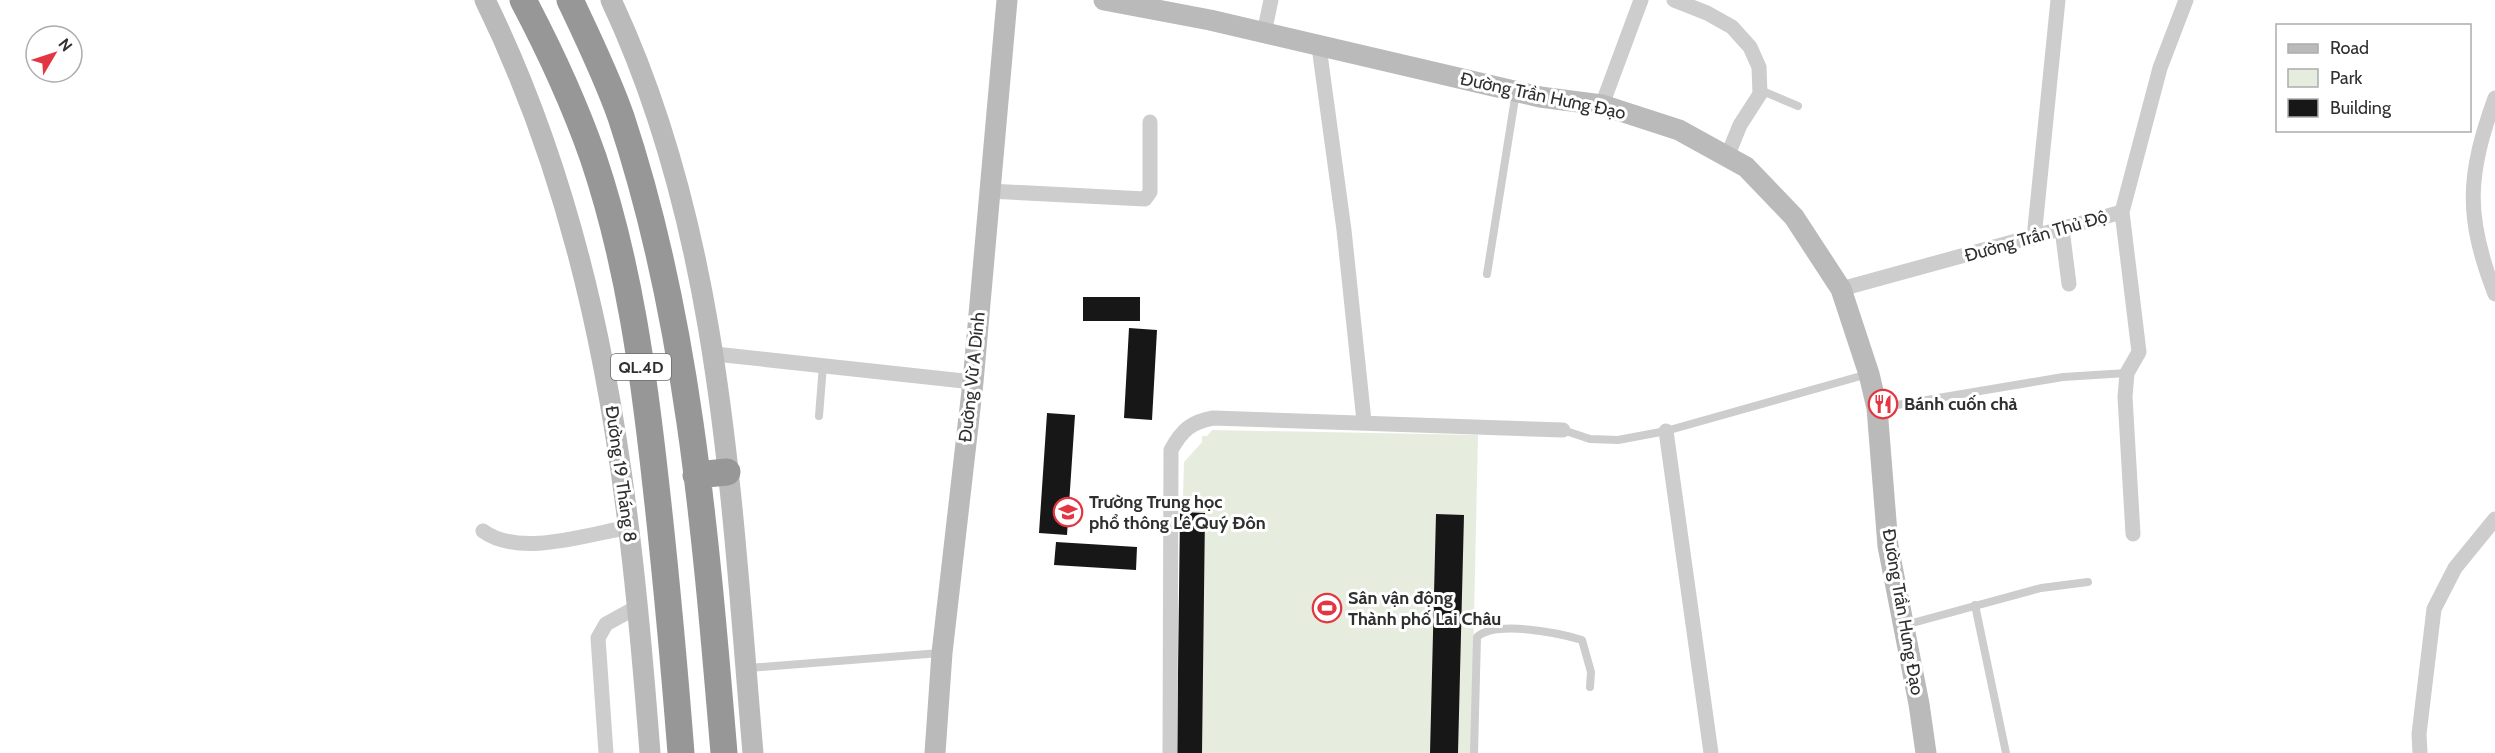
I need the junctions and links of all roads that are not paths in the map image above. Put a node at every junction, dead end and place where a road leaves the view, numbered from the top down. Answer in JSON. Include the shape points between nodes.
{"nodes":[{"id":1,"x":485,"y":0,"type":"edge"},
{"id":2,"x":523,"y":0,"type":"edge"},
{"id":3,"x":570,"y":0,"type":"edge"},
{"id":4,"x":611,"y":0,"type":"edge"},
{"id":5,"x":1008,"y":0,"type":"edge"},
{"id":6,"x":1104,"y":0,"type":"edge"},
{"id":7,"x":1270,"y":0,"type":"edge"},
{"id":8,"x":1641,"y":0,"type":"edge"},
{"id":9,"x":1674,"y":0,"type":"edge"},
{"id":10,"x":2058,"y":0,"type":"edge"},
{"id":11,"x":2186,"y":0,"type":"edge"},
{"id":12,"x":1264,"y":33,"type":"junction"},
{"id":13,"x":1319,"y":47,"type":"junction"},
{"id":14,"x":1760,"y":90,"type":"junction"},
{"id":15,"x":1516,"y":91,"type":"junction"},
{"id":16,"x":2495,"y":98,"type":"edge"},
{"id":17,"x":1602,"y":105,"type":"junction"},
{"id":18,"x":1798,"y":106,"type":"dead end"},
{"id":19,"x":1150,"y":122,"type":"dead end"},
{"id":20,"x":1727,"y":157,"type":"junction"},
{"id":21,"x":989,"y":191,"type":"junction"},
{"id":22,"x":2122,"y":212,"type":"junction"},
{"id":23,"x":2062,"y":230,"type":"junction"},
{"id":24,"x":2034,"y":237,"type":"junction"},
{"id":25,"x":1487,"y":274,"type":"dead end"},
{"id":26,"x":2069,"y":284,"type":"dead end"},
{"id":27,"x":1841,"y":289,"type":"junction"},
{"id":28,"x":2495,"y":294,"type":"edge"},
{"id":29,"x":715,"y":354,"type":"junction"},
{"id":30,"x":823,"y":365,"type":"junction"},
{"id":31,"x":2127,"y":373,"type":"junction"},
{"id":32,"x":1869,"y":374,"type":"junction"},
{"id":33,"x":973,"y":382,"type":"junction"},
{"id":34,"x":1877,"y":408,"type":"junction"},
{"id":35,"x":819,"y":416,"type":"dead end"},
{"id":36,"x":1364,"y":421,"type":"junction"},
{"id":37,"x":1563,"y":430,"type":"joint"},
{"id":38,"x":1666,"y":431,"type":"junction"},
{"id":39,"x":727,"y":472,"type":"junction"},
{"id":40,"x":696,"y":475,"type":"junction"},
{"id":41,"x":2495,"y":519,"type":"edge"},
{"id":42,"x":630,"y":527,"type":"junction"},
{"id":43,"x":483,"y":531,"type":"dead end"},
{"id":44,"x":2133,"y":534,"type":"dead end"},
{"id":45,"x":2088,"y":582,"type":"dead end"},
{"id":46,"x":1975,"y":605,"type":"junction"},
{"id":47,"x":637,"y":607,"type":"junction"},
{"id":48,"x":1904,"y":626,"type":"junction"},
{"id":49,"x":942,"y":653,"type":"junction"},
{"id":50,"x":746,"y":668,"type":"junction"},
{"id":51,"x":1590,"y":687,"type":"dead end"},
{"id":52,"x":606,"y":753,"type":"edge"},
{"id":53,"x":650,"y":753,"type":"edge"},
{"id":54,"x":681,"y":753,"type":"edge"},
{"id":55,"x":724,"y":753,"type":"edge"},
{"id":56,"x":753,"y":753,"type":"edge"},
{"id":57,"x":935,"y":753,"type":"edge"},
{"id":58,"x":1170,"y":753,"type":"edge"},
{"id":59,"x":1474,"y":753,"type":"edge"},
{"id":60,"x":1711,"y":753,"type":"edge"},
{"id":61,"x":1926,"y":753,"type":"edge"},
{"id":62,"x":2006,"y":753,"type":"edge"},
{"id":63,"x":2420,"y":753,"type":"edge"}],
"edges":[{"from":1,"to":42,"type":"street","name":"Đường 19 Tháng 8","via":[[531,102],[571,219],[614,415]]},
{"from":2,"to":54,"type":"highway","name":"Đường 19 Tháng 8","number":"QL.4D","via":[[563,80],[593,158],[622,263],[648,407]]},
{"from":3,"to":40,"type":"highway","number":"QL.4D","via":[[620,114],[639,176],[673,322]]},
{"from":4,"to":29,"type":"street","via":[[635,52],[665,145]]},
{"from":5,"to":21,"type":"street","name":"Đường Vừ A Dính"},
{"from":6,"to":12,"type":"street","name":"Đường Trần Hưng Đạo"},
{"from":7,"to":12,"type":"street"},
{"from":8,"to":17,"type":"street"},
{"from":9,"to":14,"type":"street","via":[[1732,27],[1750,47],[1759,66]]},
{"from":10,"to":24,"type":"street"},
{"from":11,"to":22,"type":"street","name":"Đường Trần Thủ Độ","via":[[2160,68]]},
{"from":12,"to":13,"type":"street","name":"Đường Trần Hưng Đạo"},
{"from":13,"to":15,"type":"street","name":"Đường Trần Hưng Đạo"},
{"from":13,"to":36,"type":"street"},
{"from":14,"to":18,"type":"lane"},
{"from":14,"to":20,"type":"street"},
{"from":15,"to":17,"type":"street","name":"Đường Trần Hưng Đạo"},
{"from":15,"to":25,"type":"lane"},
{"from":16,"to":28,"type":"street","via":[[2477,158],[2472,216]]},
{"from":17,"to":20,"type":"street","name":"Đường Trần Hưng Đạo","via":[[1678,130]]},
{"from":19,"to":21,"type":"street","via":[[1150,192],[1145,199]]},
{"from":20,"to":27,"type":"street","name":"Đường Trần Hưng Đạo","via":[[1746,167],[1794,217]]},
{"from":21,"to":33,"type":"street","name":"Đường Vừ A Dính"},
{"from":22,"to":23,"type":"street","name":"Đường Trần Thủ Độ"},
{"from":22,"to":31,"type":"street","via":[[2139,352]]},
{"from":23,"to":24,"type":"street","name":"Đường Trần Thủ Độ"},
{"from":23,"to":26,"type":"street"},
{"from":24,"to":27,"type":"street","name":"Đường Trần Thủ Độ"},
{"from":27,"to":32,"type":"street","name":"Đường Trần Hưng Đạo"},
{"from":29,"to":30,"type":"street"},
{"from":29,"to":39,"type":"street"},
{"from":30,"to":33,"type":"street"},
{"from":30,"to":35,"type":"lane"},
{"from":31,"to":34,"type":"lane","via":[[2063,377]]},
{"from":31,"to":44,"type":"street"},
{"from":32,"to":34,"type":"street","name":"Đường Trần Hưng Đạo"},
{"from":32,"to":38,"type":"lane"},
{"from":33,"to":49,"type":"street","name":"Đường Vừ A Dính"},
{"from":34,"to":48,"type":"street","name":"Đường Trần Hưng Đạo","via":[[1888,546]]},
{"from":36,"to":37,"type":"street"},
{"from":36,"to":58,"type":"street","via":[[1213,418],[1195,421],[1180,433],[1171,450]]},
{"from":37,"to":38,"type":"lane","via":[[1590,439],[1618,440]]},
{"from":38,"to":60,"type":"street"},
{"from":39,"to":40,"type":"highway"},
{"from":39,"to":50,"type":"street"},
{"from":40,"to":55,"type":"highway","number":"QL.4D"},
{"from":41,"to":63,"type":"street","via":[[2455,568],[2434,609]]},
{"from":42,"to":43,"type":"street","via":[[529,544],[509,544]]},
{"from":42,"to":47,"type":"street","name":"Đường 19 Tháng 8"},
{"from":45,"to":46,"type":"lane","via":[[2041,588]]},
{"from":46,"to":48,"type":"lane"},
{"from":46,"to":62,"type":"lane"},
{"from":47,"to":52,"type":"street","via":[[606,624],[598,638]]},
{"from":47,"to":53,"type":"street","name":"Đường 19 Tháng 8"},
{"from":48,"to":61,"type":"street","name":"Đường Trần Hưng Đạo"},
{"from":49,"to":50,"type":"lane"},
{"from":49,"to":57,"type":"street","name":"Đường Vừ A Dính"},
{"from":50,"to":56,"type":"street"},
{"from":51,"to":59,"type":"lane","via":[[1592,672],[1582,640],[1563,634],[1494,628],[1482,633],[1478,637]]}]}
